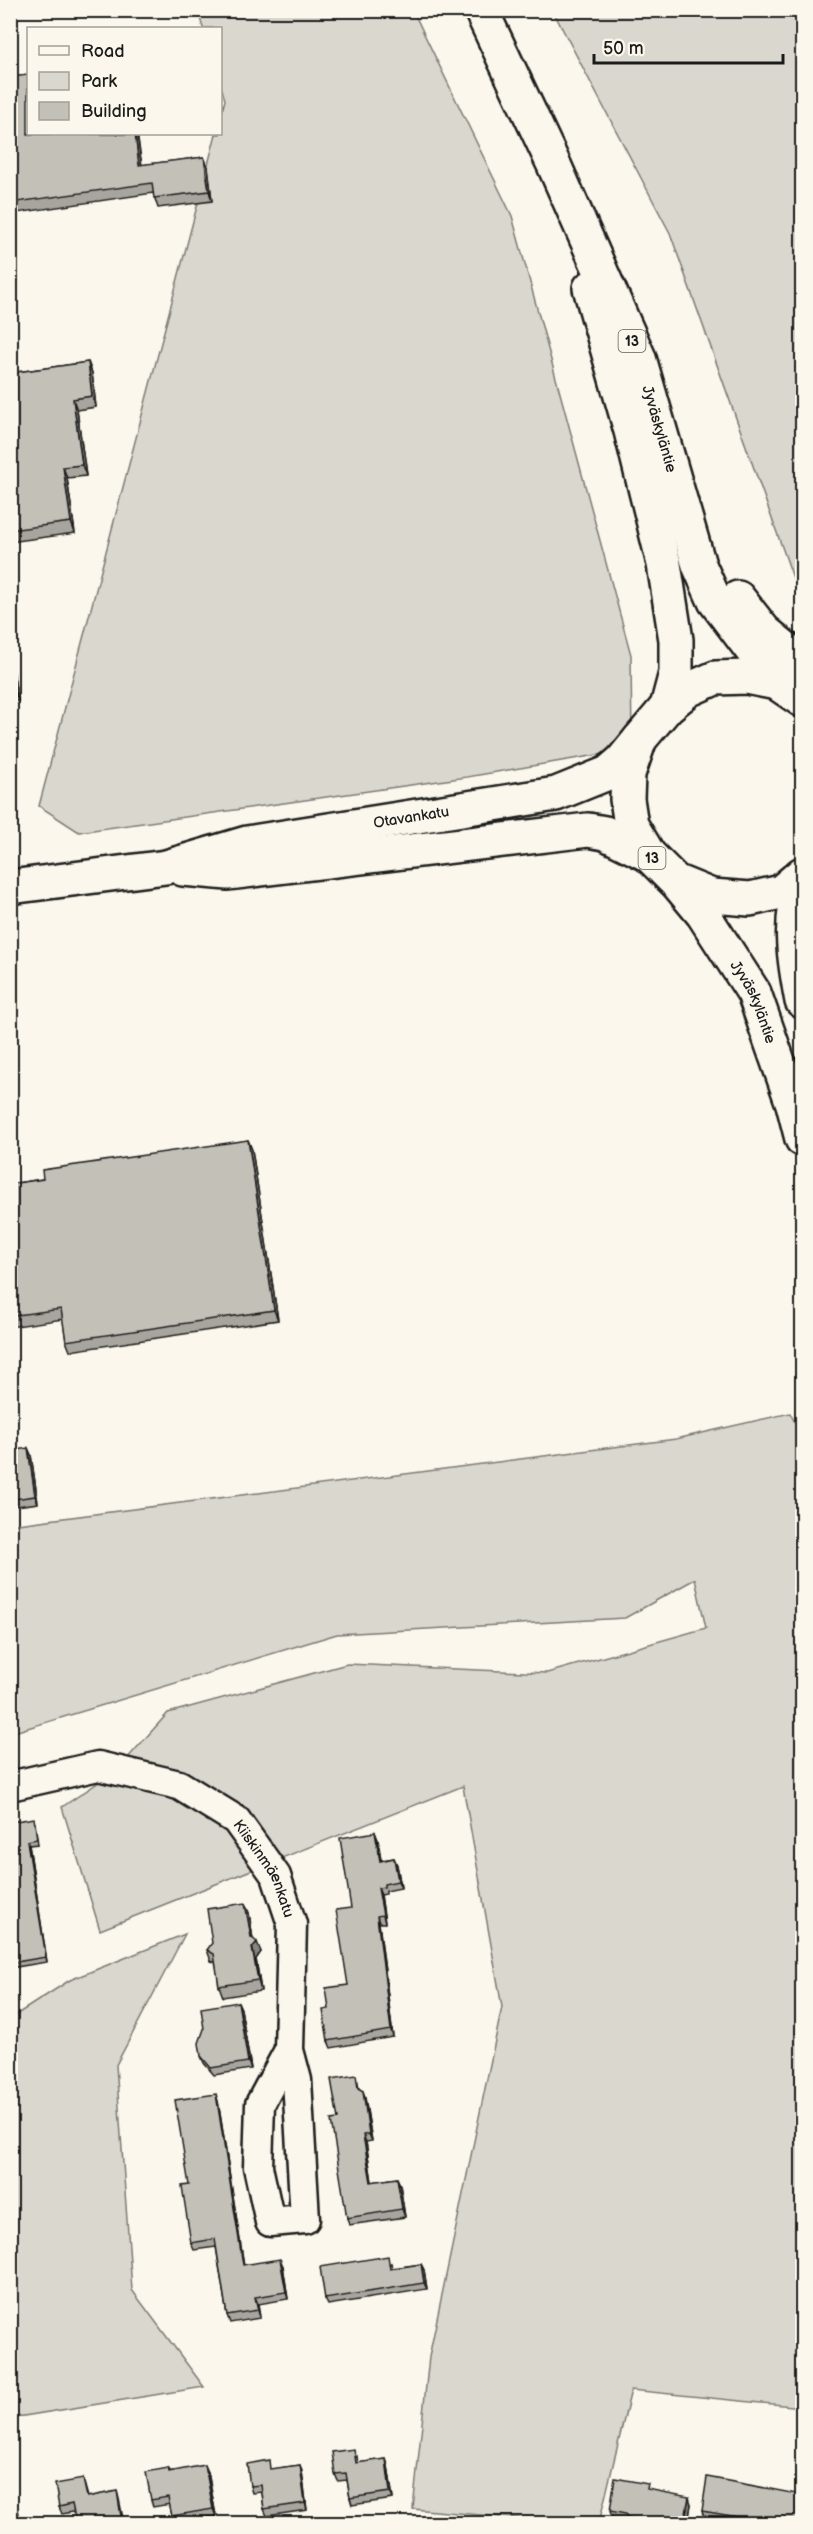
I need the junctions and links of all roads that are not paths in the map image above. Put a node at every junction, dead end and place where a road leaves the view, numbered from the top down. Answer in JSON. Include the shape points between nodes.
{"nodes":[{"id":1,"x":481,"y":10,"type":"edge"},
{"id":2,"x":554,"y":165,"type":"junction"},
{"id":3,"x":689,"y":525,"type":"junction"},
{"id":4,"x":802,"y":662,"type":"edge"},
{"id":5,"x":790,"y":691,"type":"edge"},
{"id":6,"x":667,"y":707,"type":"junction"},
{"id":7,"x":640,"y":739,"type":"junction"},
{"id":8,"x":649,"y":855,"type":"junction"},
{"id":9,"x":166,"y":867,"type":"junction"},
{"id":10,"x":802,"y":874,"type":"edge"},
{"id":11,"x":675,"y":881,"type":"junction"},
{"id":12,"x":802,"y":885,"type":"edge"},
{"id":13,"x":10,"y":887,"type":"edge"},
{"id":14,"x":802,"y":1001,"type":"edge"},
{"id":15,"x":802,"y":1139,"type":"edge"},
{"id":16,"x":10,"y":1786,"type":"edge"},
{"id":17,"x":289,"y":2050,"type":"junction"}],
"edges":[{"from":1,"to":2,"type":"main road","name":"Jyväskyläntie","number":"13"},
{"from":2,"to":3,"type":"main road","name":"Jyväskyläntie","number":"13","via":[[639,358]]},
{"from":2,"to":6,"type":"main road","name":"Jyväskyläntie","number":"13","via":[[631,431],[663,564],[676,640],[676,673]]},
{"from":3,"to":4,"type":"main road","via":[[764,631]]},
{"from":3,"to":5,"type":"main road","name":"Jyväskyläntie","number":"13","via":[[699,565],[715,601]]},
{"from":5,"to":6,"type":"main road","number":"13","via":[[747,677],[715,678],[688,690]]},
{"from":6,"to":7,"type":"main road","number":"13"},
{"from":7,"to":8,"type":"main road","number":"13","via":[[628,774],[627,799],[631,825]]},
{"from":7,"to":9,"type":"main road","name":"Otavankatu","via":[[608,773],[556,794],[247,843]]},
{"from":8,"to":9,"type":"main road","name":"Otavankatu","via":[[605,833],[588,830],[228,873]]},
{"from":8,"to":11,"type":"main road","number":"13"},
{"from":9,"to":13,"type":"main road","name":"Otavankatu"},
{"from":10,"to":11,"type":"main road","number":"13","via":[[781,892],[750,899],[712,896]]},
{"from":11,"to":15,"type":"main road","name":"Jyväskyläntie","number":"13","via":[[703,914],[754,993]]},
{"from":12,"to":14,"type":"main road","via":[[793,917]]},
{"from":16,"to":17,"type":"street","name":"Kiiskinmäenkatu","via":[[98,1766],[179,1785],[236,1820],[276,1876],[292,1924]]},
{"from":17,"to":17,"type":"street","name":"Kiiskinmäenkatu","via":[[297,2080],[305,2219],[270,2222],[258,2167],[260,2104]]}]}
